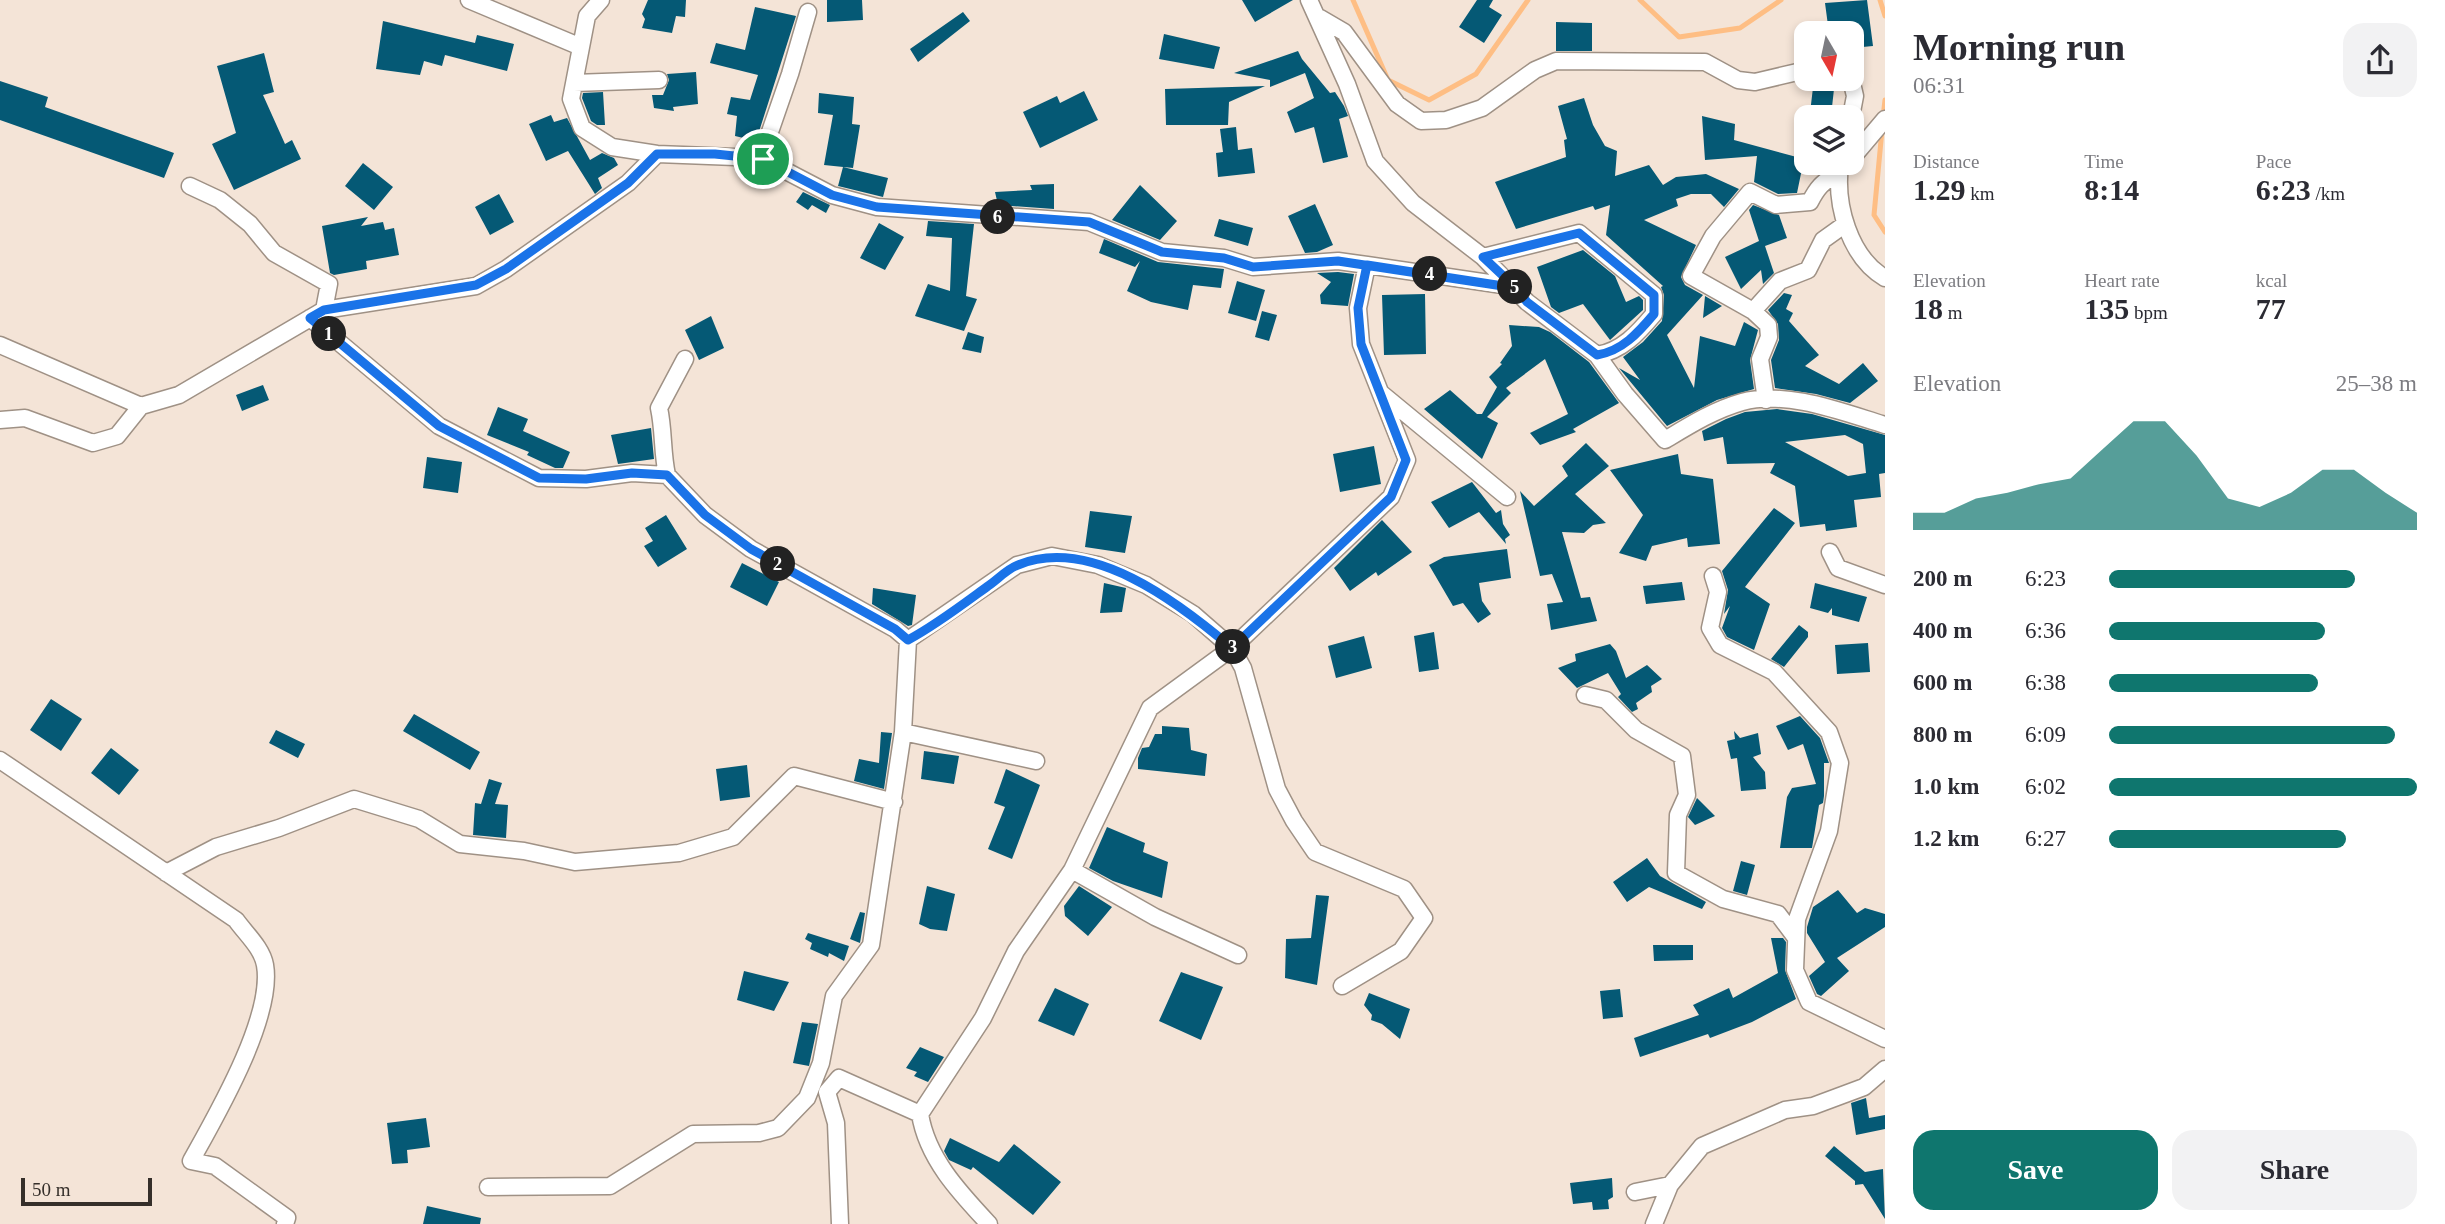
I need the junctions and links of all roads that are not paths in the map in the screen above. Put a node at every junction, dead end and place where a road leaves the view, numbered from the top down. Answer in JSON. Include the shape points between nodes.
{"nodes":[{"id":1,"x":469,"y":0,"type":"edge"},
{"id":2,"x":601,"y":0,"type":"edge"},
{"id":3,"x":1309,"y":0,"type":"edge"},
{"id":4,"x":808,"y":12,"type":"dead end"},
{"id":5,"x":1320,"y":18,"type":"junction"},
{"id":6,"x":581,"y":47,"type":"junction"},
{"id":7,"x":1794,"y":73,"type":"edge"},
{"id":8,"x":659,"y":80,"type":"dead end"},
{"id":9,"x":574,"y":83,"type":"junction"},
{"id":10,"x":1885,"y":119,"type":"edge"},
{"id":11,"x":1864,"y":144,"type":"edge"},
{"id":12,"x":657,"y":154,"type":"junction"},
{"id":13,"x":761,"y":158,"type":"junction"},
{"id":14,"x":1830,"y":175,"type":"edge"},
{"id":15,"x":1842,"y":175,"type":"edge"},
{"id":16,"x":190,"y":186,"type":"dead end"},
{"id":17,"x":1844,"y":225,"type":"junction"},
{"id":18,"x":1483,"y":257,"type":"junction"},
{"id":19,"x":1367,"y":265,"type":"junction"},
{"id":20,"x":1885,"y":278,"type":"edge"},
{"id":21,"x":1516,"y":288,"type":"junction"},
{"id":22,"x":1753,"y":312,"type":"junction"},
{"id":23,"x":317,"y":314,"type":"junction"},
{"id":24,"x":0,"y":345,"type":"edge"},
{"id":25,"x":1597,"y":355,"type":"junction"},
{"id":26,"x":685,"y":359,"type":"dead end"},
{"id":27,"x":1381,"y":393,"type":"junction"},
{"id":28,"x":1766,"y":400,"type":"junction"},
{"id":29,"x":141,"y":406,"type":"junction"},
{"id":30,"x":0,"y":421,"type":"edge"},
{"id":31,"x":1885,"y":425,"type":"edge"},
{"id":32,"x":667,"y":475,"type":"junction"},
{"id":33,"x":1507,"y":497,"type":"dead end"},
{"id":34,"x":1830,"y":552,"type":"dead end"},
{"id":35,"x":1713,"y":576,"type":"dead end"},
{"id":36,"x":1885,"y":585,"type":"edge"},
{"id":37,"x":908,"y":640,"type":"junction"},
{"id":38,"x":1232,"y":648,"type":"junction"},
{"id":39,"x":1585,"y":695,"type":"dead end"},
{"id":40,"x":903,"y":732,"type":"junction"},
{"id":41,"x":0,"y":760,"type":"edge"},
{"id":42,"x":1036,"y":761,"type":"dead end"},
{"id":43,"x":894,"y":802,"type":"junction"},
{"id":44,"x":1072,"y":870,"type":"junction"},
{"id":45,"x":166,"y":873,"type":"junction"},
{"id":46,"x":1796,"y":938,"type":"junction"},
{"id":47,"x":1238,"y":955,"type":"dead end"},
{"id":48,"x":1342,"y":986,"type":"dead end"},
{"id":49,"x":1885,"y":1039,"type":"edge"},
{"id":50,"x":1885,"y":1069,"type":"edge"},
{"id":51,"x":920,"y":1114,"type":"junction"},
{"id":52,"x":1670,"y":1185,"type":"junction"},
{"id":53,"x":488,"y":1187,"type":"dead end"},
{"id":54,"x":1635,"y":1192,"type":"dead end"},
{"id":55,"x":285,"y":1224,"type":"edge"},
{"id":56,"x":840,"y":1224,"type":"edge"},
{"id":57,"x":989,"y":1224,"type":"edge"},
{"id":58,"x":1654,"y":1224,"type":"edge"}],
"edges":[{"from":1,"to":6,"type":"street"},
{"from":2,"to":6,"type":"street","via":[[587,16]]},
{"from":3,"to":5,"type":"street"},
{"from":4,"to":13,"type":"street"},
{"from":5,"to":7,"type":"street","via":[[1344,32],[1396,104],[1421,121],[1446,120],[1482,108],[1535,70],[1556,61],[1705,62],[1738,80],[1755,82]]},
{"from":5,"to":18,"type":"street","via":[[1375,162],[1413,203]]},
{"from":6,"to":9,"type":"street"},
{"from":8,"to":9,"type":"street"},
{"from":9,"to":12,"type":"street","via":[[570,99],[582,128],[612,147]]},
{"from":10,"to":11,"type":"street"},
{"from":12,"to":13,"type":"street"},
{"from":12,"to":23,"type":"street","via":[[628,183],[476,285]]},
{"from":13,"to":19,"type":"street","via":[[832,195],[877,207],[1089,222],[1162,252],[1224,258],[1253,267],[1338,261]]},
{"from":14,"to":22,"type":"street","via":[[1820,182],[1810,202],[1776,205],[1749,191],[1702,253],[1691,276]]},
{"from":15,"to":17,"type":"street"},
{"from":16,"to":23,"type":"street","via":[[220,200],[250,224],[274,253],[329,285]]},
{"from":17,"to":20,"type":"street","via":[[1858,250]]},
{"from":17,"to":22,"type":"street","via":[[1823,240],[1808,270],[1780,281]]},
{"from":18,"to":21,"type":"street"},
{"from":18,"to":25,"type":"street","via":[[1579,233],[1640,281],[1654,295],[1654,314],[1626,343]]},
{"from":19,"to":21,"type":"street"},
{"from":19,"to":27,"type":"street","via":[[1358,308],[1361,344]]},
{"from":21,"to":25,"type":"street","via":[[1527,302]]},
{"from":22,"to":28,"type":"street","via":[[1768,325],[1769,337],[1760,359]]},
{"from":23,"to":29,"type":"street","via":[[178,395]]},
{"from":23,"to":32,"type":"street","via":[[439,426],[539,478]]},
{"from":24,"to":29,"type":"street"},
{"from":25,"to":28,"type":"street","via":[[1665,440],[1707,415],[1745,401]]},
{"from":26,"to":32,"type":"street","via":[[659,408]]},
{"from":27,"to":33,"type":"street"},
{"from":27,"to":38,"type":"street","via":[[1406,460],[1391,497]]},
{"from":28,"to":31,"type":"street","via":[[1827,408]]},
{"from":29,"to":30,"type":"street","via":[[117,436],[93,443],[25,418]]},
{"from":32,"to":37,"type":"street","via":[[705,515],[751,549]]},
{"from":34,"to":36,"type":"street","via":[[1838,568]]},
{"from":35,"to":46,"type":"street","via":[[1718,592],[1710,628],[1720,645],[1774,672],[1829,732],[1840,763],[1829,831],[1797,919]]},
{"from":37,"to":38,"type":"street","via":[[1017,565],[1052,556],[1098,565],[1146,585],[1192,614]]},
{"from":37,"to":40,"type":"street"},
{"from":38,"to":44,"type":"street","via":[[1150,708]]},
{"from":38,"to":48,"type":"street","via":[[1277,789],[1315,852],[1404,889],[1424,918],[1401,951]]},
{"from":39,"to":46,"type":"street","via":[[1606,701],[1636,730],[1682,756],[1687,795],[1678,816],[1676,873],[1723,899],[1778,914]]},
{"from":40,"to":42,"type":"street"},
{"from":40,"to":43,"type":"street"},
{"from":41,"to":45,"type":"street"},
{"from":43,"to":45,"type":"street","via":[[794,776],[733,837],[679,853],[575,862],[460,844],[419,819],[354,799],[216,847]]},
{"from":43,"to":53,"type":"street","via":[[871,945],[834,996],[821,1063],[795,1114],[778,1128],[760,1133],[693,1134],[610,1186]]},
{"from":44,"to":47,"type":"street","via":[[1156,918]]},
{"from":44,"to":51,"type":"street","via":[[1016,951],[983,1018]]},
{"from":45,"to":55,"type":"street","via":[[236,920],[259,949],[265,965],[252,1036],[224,1103],[191,1161],[215,1166],[287,1218]]},
{"from":46,"to":49,"type":"street","via":[[1795,970],[1809,1002]]},
{"from":50,"to":52,"type":"street","via":[[1864,1087],[1813,1106],[1785,1110],[1702,1146]]},
{"from":51,"to":56,"type":"street","via":[[839,1078],[827,1092],[836,1123]]},
{"from":51,"to":57,"type":"street","via":[[923,1136],[938,1164]]},
{"from":52,"to":54,"type":"street"},
{"from":52,"to":58,"type":"street"}]}
